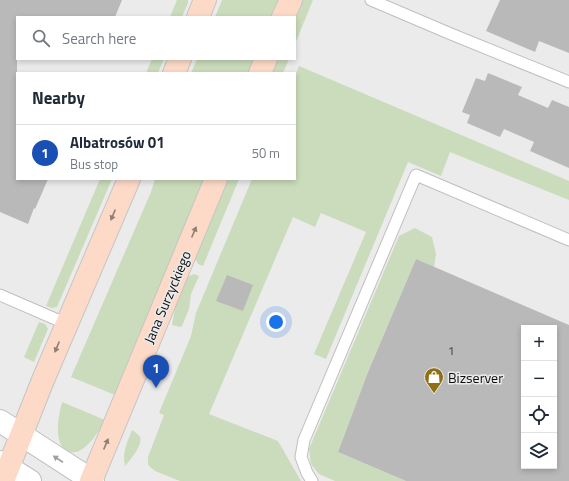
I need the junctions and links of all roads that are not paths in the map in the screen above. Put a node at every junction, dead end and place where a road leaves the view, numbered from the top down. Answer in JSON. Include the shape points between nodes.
{"nodes":[{"id":1,"x":205,"y":0,"type":"edge"},
{"id":2,"x":290,"y":0,"type":"edge"},
{"id":3,"x":375,"y":2,"type":"edge"},
{"id":4,"x":198,"y":16,"type":"edge"},
{"id":5,"x":284,"y":16,"type":"edge"},
{"id":6,"x":180,"y":60,"type":"edge"},
{"id":7,"x":266,"y":60,"type":"edge"},
{"id":8,"x":174,"y":72,"type":"edge"},
{"id":9,"x":260,"y":72,"type":"edge"},
{"id":10,"x":569,"y":82,"type":"edge"},
{"id":11,"x":129,"y":180,"type":"edge"},
{"id":12,"x":216,"y":180,"type":"edge"},
{"id":13,"x":569,"y":240,"type":"edge"},
{"id":14,"x":0,"y":295,"type":"edge"},
{"id":15,"x":67,"y":324,"type":"junction"},
{"id":16,"x":0,"y":421,"type":"edge"},
{"id":17,"x":21,"y":435,"type":"junction"},
{"id":18,"x":4,"y":470,"type":"edge"},
{"id":19,"x":30,"y":481,"type":"edge"},
{"id":20,"x":92,"y":481,"type":"edge"},
{"id":21,"x":312,"y":481,"type":"edge"}],
"edges":[{"from":1,"to":4,"type":"main road"},
{"from":2,"to":5,"type":"main road"},
{"from":3,"to":10,"type":"lane"},
{"from":6,"to":8,"type":"main road"},
{"from":7,"to":9,"type":"main road"},
{"from":11,"to":15,"type":"main road","one_way":true},
{"from":20,"to":12,"type":"main road","name":"Jana Surzyckiego","one_way":true},
{"from":13,"to":21,"type":"lane","via":[[416,175],[304,440],[301,457]]},
{"from":14,"to":15,"type":"lane"},
{"from":15,"to":17,"type":"main road","one_way":true},
{"from":16,"to":17,"type":"street"},
{"from":17,"to":18,"type":"main road"},
{"from":20,"to":17,"type":"street","one_way":true},
{"from":18,"to":19,"type":"street"}]}
